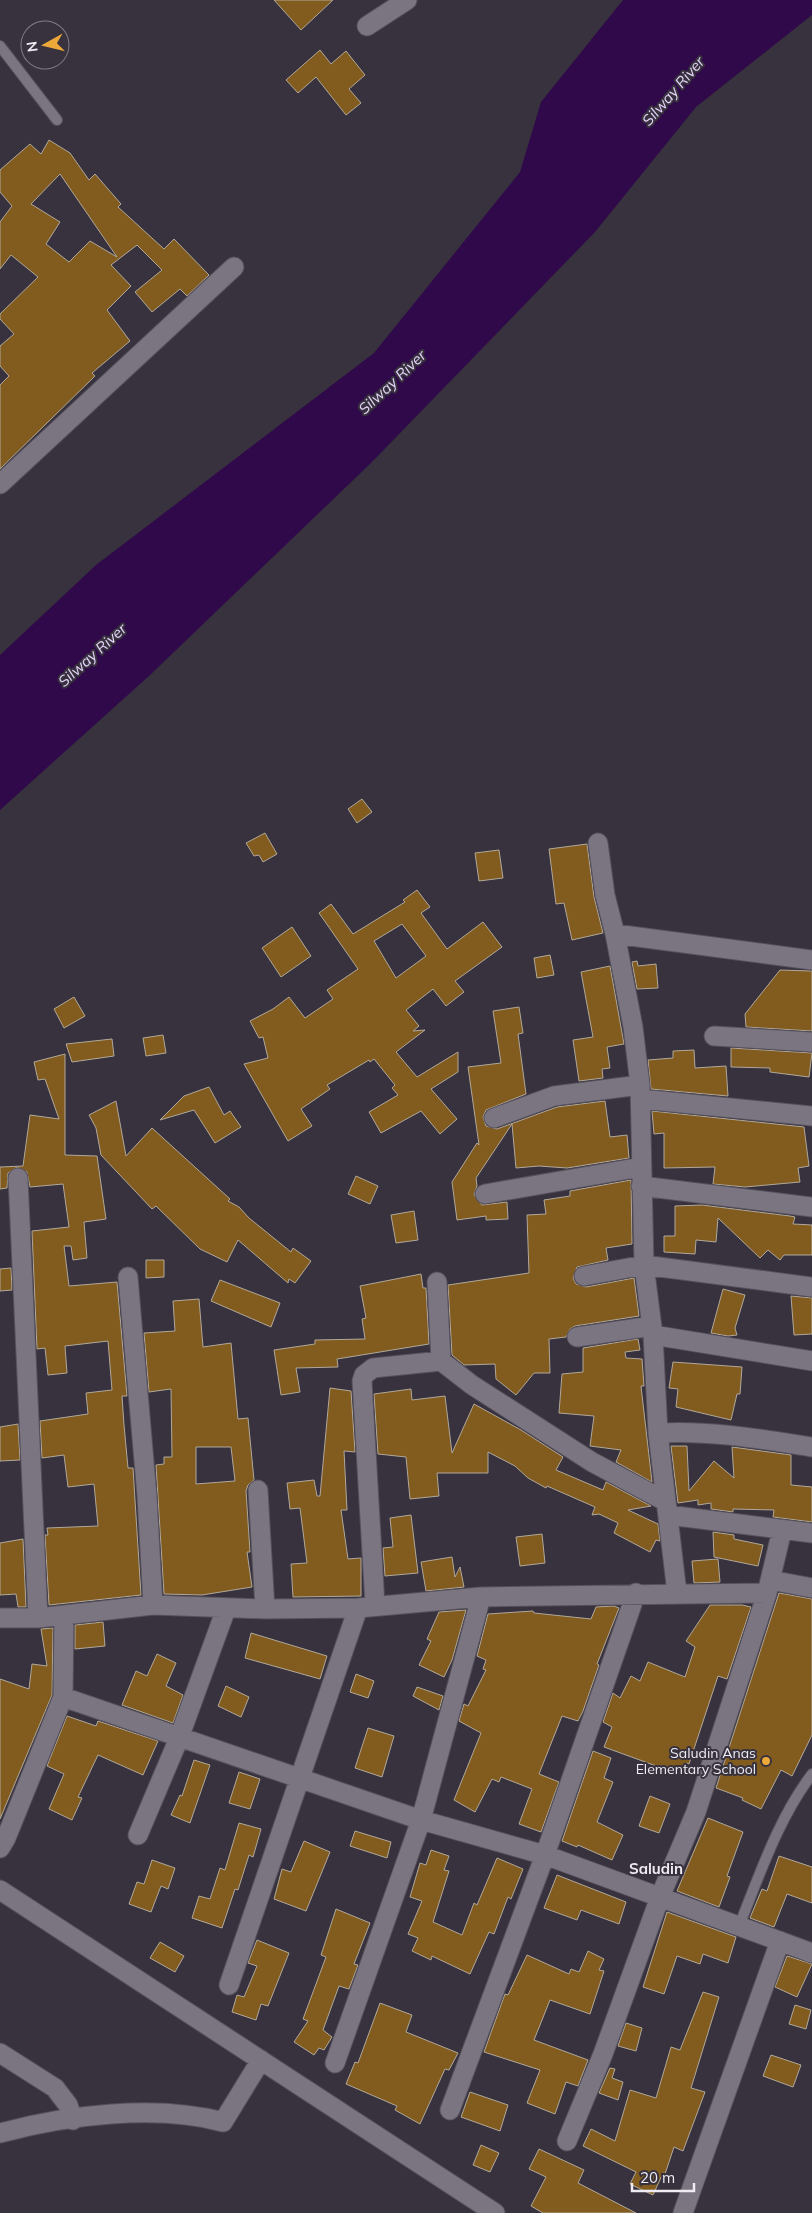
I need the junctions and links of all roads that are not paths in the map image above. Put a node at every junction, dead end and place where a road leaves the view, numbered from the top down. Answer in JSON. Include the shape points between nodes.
{"nodes":[{"id":1,"x":407,"y":0,"type":"edge"},
{"id":2,"x":367,"y":26,"type":"dead end"},
{"id":3,"x":0,"y":46,"type":"edge"},
{"id":4,"x":57,"y":120,"type":"dead end"},
{"id":5,"x":234,"y":267,"type":"dead end"},
{"id":6,"x":0,"y":484,"type":"edge"},
{"id":7,"x":598,"y":843,"type":"dead end"},
{"id":8,"x":615,"y":934,"type":"junction"},
{"id":9,"x":812,"y":960,"type":"edge"},
{"id":10,"x":714,"y":1036,"type":"dead end"},
{"id":11,"x":812,"y":1042,"type":"edge"},
{"id":12,"x":641,"y":1092,"type":"junction"},
{"id":13,"x":812,"y":1116,"type":"edge"},
{"id":14,"x":494,"y":1118,"type":"dead end"},
{"id":15,"x":641,"y":1167,"type":"junction"},
{"id":16,"x":18,"y":1178,"type":"dead end"},
{"id":17,"x":641,"y":1186,"type":"junction"},
{"id":18,"x":485,"y":1194,"type":"dead end"},
{"id":19,"x":812,"y":1207,"type":"edge"},
{"id":20,"x":644,"y":1265,"type":"junction"},
{"id":21,"x":584,"y":1276,"type":"dead end"},
{"id":22,"x":128,"y":1277,"type":"dead end"},
{"id":23,"x":438,"y":1282,"type":"dead end"},
{"id":24,"x":812,"y":1287,"type":"edge"},
{"id":25,"x":652,"y":1331,"type":"junction"},
{"id":26,"x":577,"y":1337,"type":"dead end"},
{"id":27,"x":441,"y":1361,"type":"junction"},
{"id":28,"x":812,"y":1361,"type":"edge"},
{"id":29,"x":658,"y":1433,"type":"junction"},
{"id":30,"x":812,"y":1447,"type":"edge"},
{"id":31,"x":258,"y":1490,"type":"dead end"},
{"id":32,"x":667,"y":1508,"type":"junction"},
{"id":33,"x":782,"y":1530,"type":"junction"},
{"id":34,"x":812,"y":1533,"type":"edge"},
{"id":35,"x":768,"y":1587,"type":"junction"},
{"id":36,"x":812,"y":1588,"type":"edge"},
{"id":37,"x":636,"y":1593,"type":"junction"},
{"id":38,"x":677,"y":1593,"type":"junction"},
{"id":39,"x":481,"y":1597,"type":"junction"},
{"id":40,"x":153,"y":1605,"type":"junction"},
{"id":41,"x":367,"y":1606,"type":"junction"},
{"id":42,"x":226,"y":1608,"type":"junction"},
{"id":43,"x":265,"y":1609,"type":"junction"},
{"id":44,"x":64,"y":1615,"type":"junction"},
{"id":45,"x":0,"y":1618,"type":"edge"},
{"id":46,"x":38,"y":1618,"type":"junction"},
{"id":47,"x":63,"y":1697,"type":"junction"},
{"id":48,"x":179,"y":1738,"type":"junction"},
{"id":49,"x":812,"y":1774,"type":"edge"},
{"id":50,"x":300,"y":1779,"type":"junction"},
{"id":51,"x":421,"y":1820,"type":"junction"},
{"id":52,"x":138,"y":1835,"type":"dead end"},
{"id":53,"x":0,"y":1848,"type":"edge"},
{"id":54,"x":545,"y":1855,"type":"junction"},
{"id":55,"x":0,"y":1890,"type":"edge"},
{"id":56,"x":660,"y":1897,"type":"junction"},
{"id":57,"x":739,"y":1926,"type":"junction"},
{"id":58,"x":780,"y":1941,"type":"junction"},
{"id":59,"x":812,"y":1953,"type":"edge"},
{"id":60,"x":229,"y":1985,"type":"dead end"},
{"id":61,"x":0,"y":2053,"type":"edge"},
{"id":62,"x":261,"y":2060,"type":"junction"},
{"id":63,"x":335,"y":2063,"type":"dead end"},
{"id":64,"x":450,"y":2110,"type":"dead end"},
{"id":65,"x":73,"y":2120,"type":"junction"},
{"id":66,"x":0,"y":2133,"type":"edge"},
{"id":67,"x":567,"y":2141,"type":"dead end"},
{"id":68,"x":488,"y":2211,"type":"edge"},
{"id":69,"x":683,"y":2213,"type":"edge"}],
"edges":[{"from":1,"to":2,"type":"street"},
{"from":3,"to":4,"type":"lane"},
{"from":5,"to":6,"type":"street"},
{"from":7,"to":8,"type":"street","via":[[605,895]]},
{"from":8,"to":9,"type":"street"},
{"from":8,"to":12,"type":"street","via":[[633,1027]]},
{"from":10,"to":11,"type":"street"},
{"from":12,"to":13,"type":"street"},
{"from":12,"to":14,"type":"street","via":[[554,1096]]},
{"from":12,"to":15,"type":"street"},
{"from":15,"to":17,"type":"street"},
{"from":15,"to":18,"type":"street"},
{"from":16,"to":46,"type":"street"},
{"from":17,"to":19,"type":"street"},
{"from":17,"to":20,"type":"street"},
{"from":20,"to":21,"type":"street"},
{"from":20,"to":24,"type":"street"},
{"from":20,"to":25,"type":"street"},
{"from":22,"to":40,"type":"street"},
{"from":23,"to":27,"type":"street"},
{"from":25,"to":26,"type":"street"},
{"from":25,"to":28,"type":"street"},
{"from":25,"to":29,"type":"street"},
{"from":27,"to":32,"type":"street","via":[[472,1385]]},
{"from":27,"to":41,"type":"street","via":[[373,1368],[362,1381]]},
{"from":29,"to":30,"type":"street","via":[[719,1433]]},
{"from":29,"to":32,"type":"street"},
{"from":31,"to":43,"type":"street"},
{"from":32,"to":33,"type":"street"},
{"from":32,"to":38,"type":"street"},
{"from":33,"to":34,"type":"street"},
{"from":33,"to":35,"type":"street"},
{"from":35,"to":36,"type":"street"},
{"from":35,"to":38,"type":"street"},
{"from":35,"to":56,"type":"street","via":[[696,1812]]},
{"from":37,"to":38,"type":"street"},
{"from":37,"to":39,"type":"street"},
{"from":37,"to":54,"type":"street"},
{"from":39,"to":41,"type":"street"},
{"from":39,"to":51,"type":"street"},
{"from":40,"to":42,"type":"street"},
{"from":40,"to":44,"type":"street"},
{"from":41,"to":43,"type":"street"},
{"from":41,"to":50,"type":"street"},
{"from":42,"to":43,"type":"street"},
{"from":42,"to":48,"type":"street"},
{"from":44,"to":46,"type":"street"},
{"from":44,"to":47,"type":"street"},
{"from":45,"to":46,"type":"street"},
{"from":47,"to":48,"type":"street"},
{"from":47,"to":53,"type":"street"},
{"from":48,"to":50,"type":"street"},
{"from":48,"to":52,"type":"street"},
{"from":49,"to":57,"type":"lane","via":[[780,1827]]},
{"from":50,"to":51,"type":"street"},
{"from":50,"to":60,"type":"street"},
{"from":51,"to":54,"type":"street"},
{"from":51,"to":63,"type":"street"},
{"from":54,"to":56,"type":"street"},
{"from":54,"to":64,"type":"street"},
{"from":55,"to":62,"type":"street"},
{"from":56,"to":57,"type":"street"},
{"from":56,"to":67,"type":"street","via":[[603,2054]]},
{"from":57,"to":58,"type":"street"},
{"from":58,"to":59,"type":"street"},
{"from":58,"to":69,"type":"street"},
{"from":61,"to":65,"type":"street","via":[[55,2088],[63,2096]]},
{"from":62,"to":65,"type":"street","via":[[223,2122],[171,2114]]},
{"from":62,"to":68,"type":"street"},
{"from":65,"to":66,"type":"street"}]}
